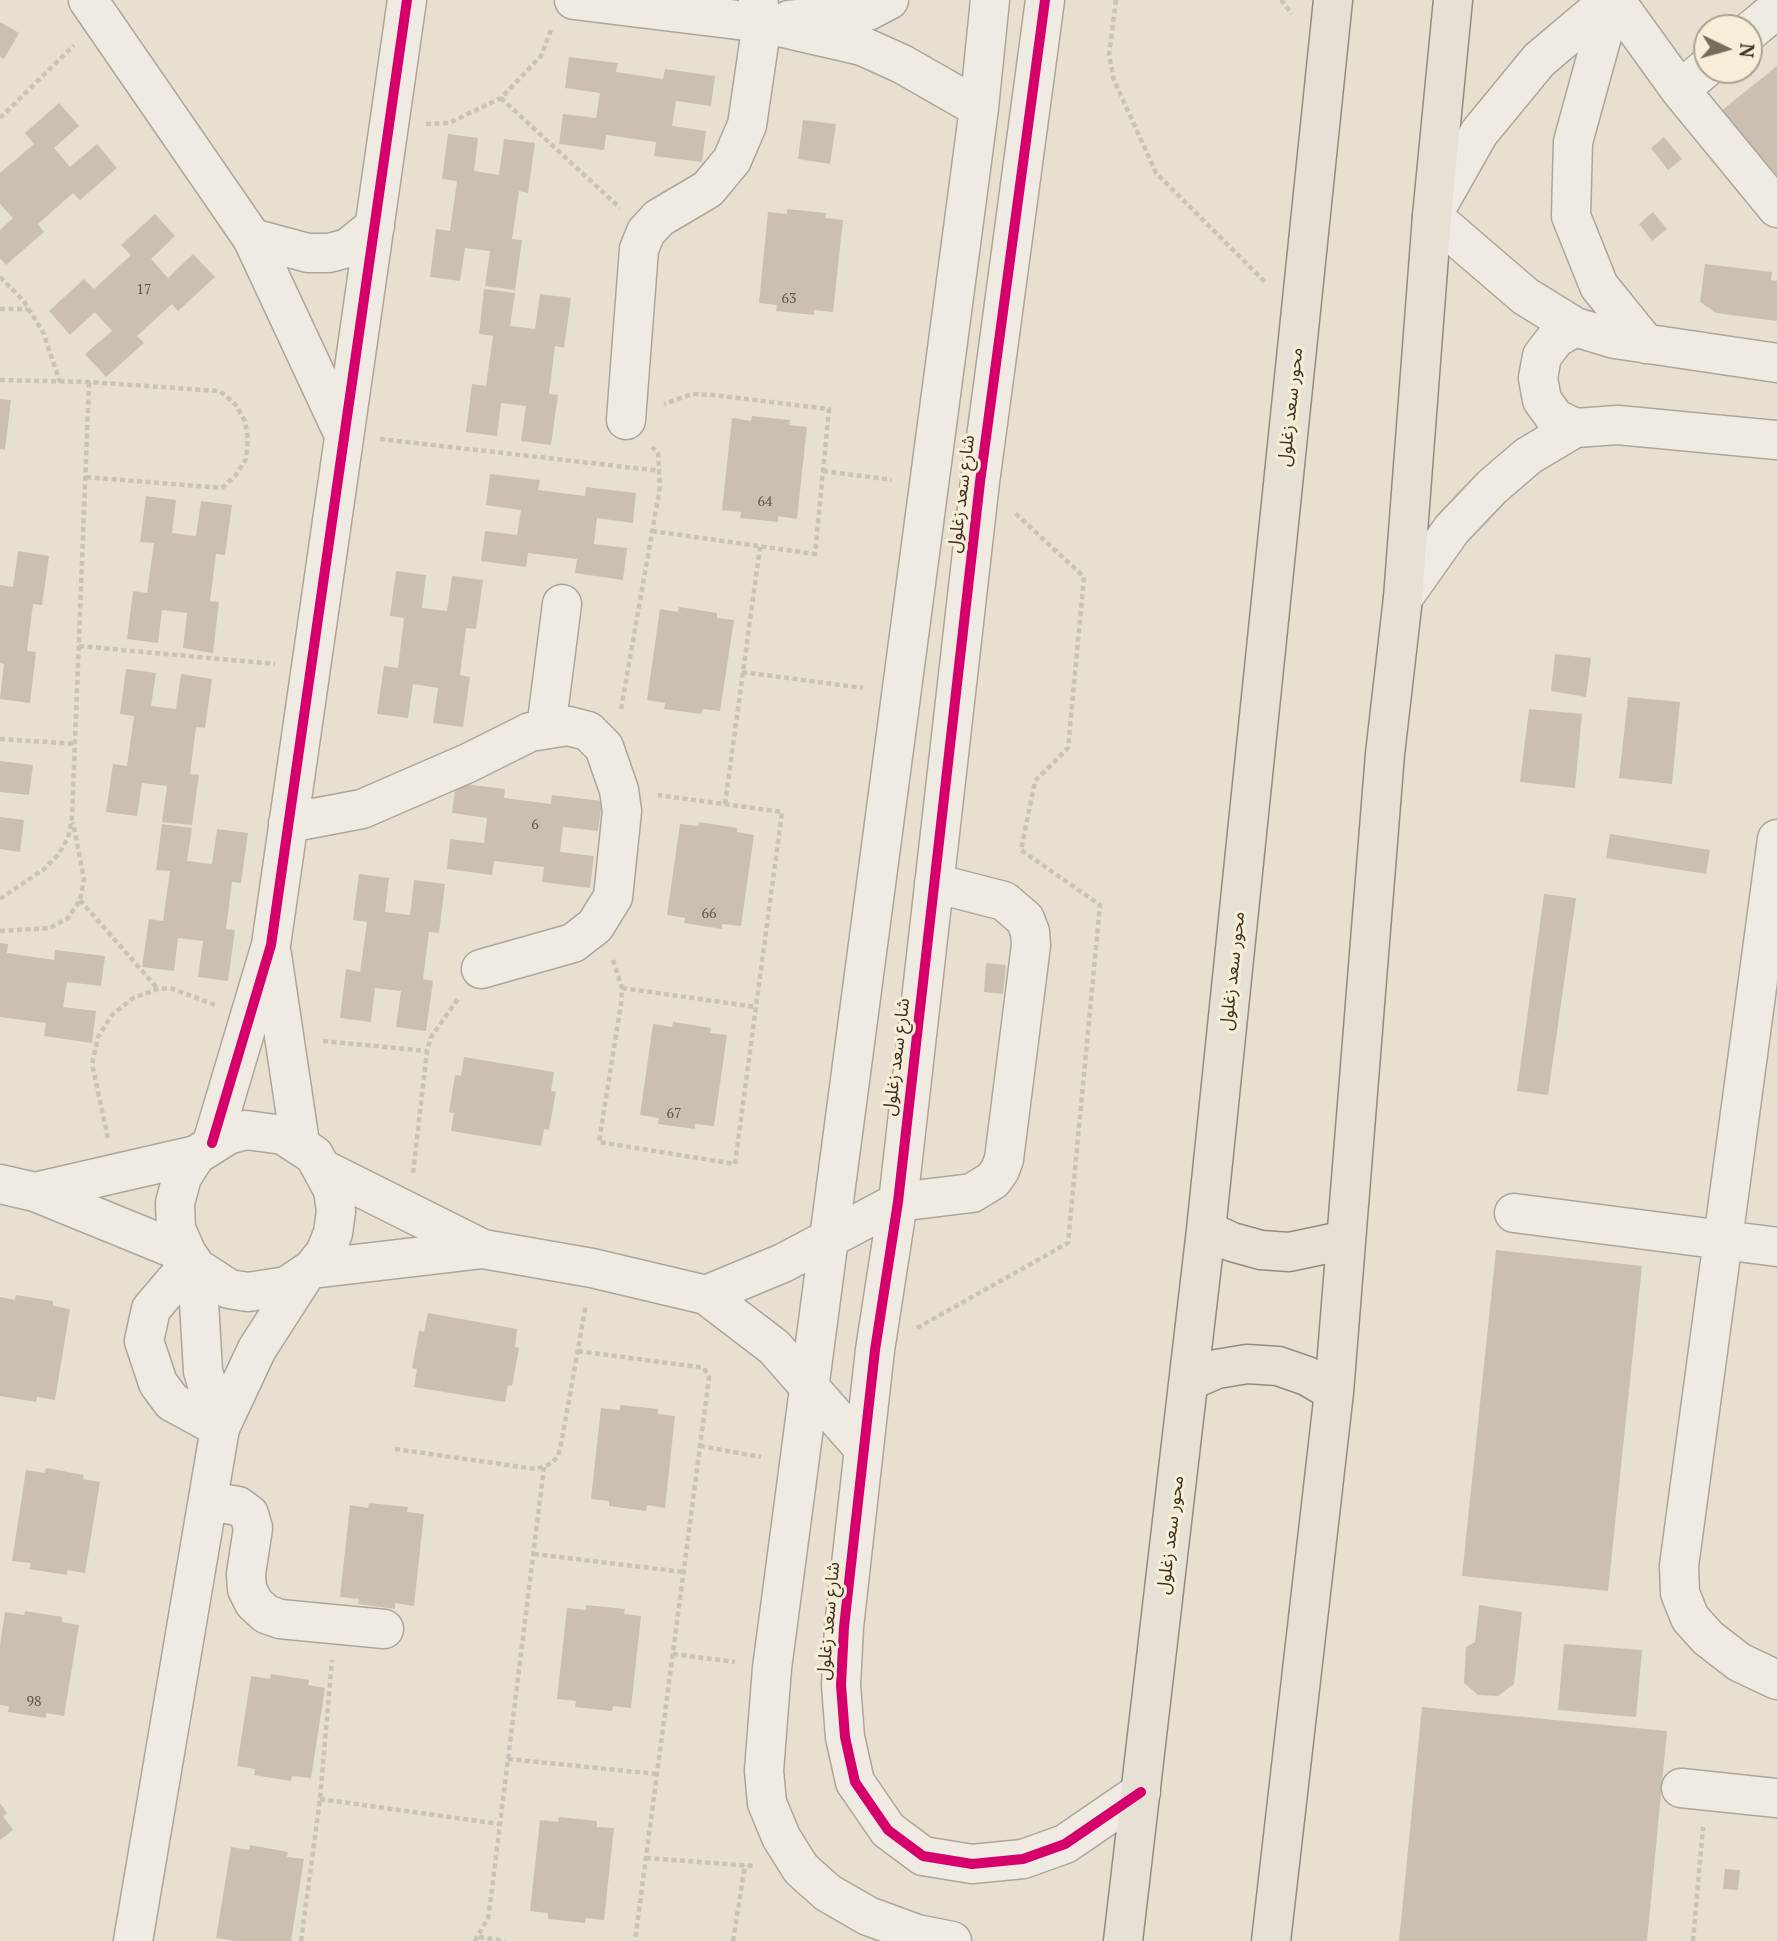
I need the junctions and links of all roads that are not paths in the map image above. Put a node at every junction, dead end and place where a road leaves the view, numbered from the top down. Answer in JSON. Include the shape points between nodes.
{"nodes":[{"id":1,"x":407,"y":0,"type":"edge"},
{"id":2,"x":889,"y":0,"type":"edge"},
{"id":3,"x":990,"y":0,"type":"edge"},
{"id":4,"x":1045,"y":0,"type":"edge"},
{"id":5,"x":1333,"y":0,"type":"edge"},
{"id":6,"x":1453,"y":0,"type":"edge"},
{"id":7,"x":1613,"y":0,"type":"edge"},
{"id":8,"x":1777,"y":9,"type":"edge"},
{"id":9,"x":94,"y":10,"type":"edge"},
{"id":10,"x":564,"y":11,"type":"edge"},
{"id":11,"x":760,"y":11,"type":"edge"},
{"id":12,"x":1763,"y":20,"type":"edge"},
{"id":13,"x":1693,"y":79,"type":"edge"},
{"id":14,"x":1696,"y":84,"type":"edge"},
{"id":15,"x":979,"y":108,"type":"junction"},
{"id":16,"x":1777,"y":208,"type":"edge"},
{"id":17,"x":1432,"y":216,"type":"junction"},
{"id":18,"x":374,"y":226,"type":"junction"},
{"id":19,"x":252,"y":238,"type":"junction"},
{"id":20,"x":1575,"y":327,"type":"junction"},
{"id":21,"x":1646,"y":344,"type":"junction"},
{"id":22,"x":1777,"y":363,"type":"edge"},
{"id":23,"x":626,"y":420,"type":"road end"},
{"id":24,"x":1575,"y":428,"type":"junction"},
{"id":25,"x":344,"y":435,"type":"junction"},
{"id":26,"x":1777,"y":440,"type":"edge"},
{"id":27,"x":1403,"y":598,"type":"junction"},
{"id":28,"x":562,"y":604,"type":"dead end"},
{"id":29,"x":546,"y":729,"type":"junction"},
{"id":30,"x":288,"y":823,"type":"junction"},
{"id":31,"x":1777,"y":839,"type":"edge"},
{"id":32,"x":934,"y":883,"type":"junction"},
{"id":33,"x":271,"y":945,"type":"junction"},
{"id":34,"x":481,"y":969,"type":"road end"},
{"id":35,"x":204,"y":1149,"type":"junction"},
{"id":36,"x":312,"y":1157,"type":"junction"},
{"id":37,"x":17,"y":1188,"type":"edge"},
{"id":38,"x":898,"y":1202,"type":"junction"},
{"id":39,"x":1514,"y":1213,"type":"dead end"},
{"id":40,"x":1206,"y":1230,"type":"junction"},
{"id":41,"x":828,"y":1238,"type":"junction"},
{"id":42,"x":1346,"y":1241,"type":"junction"},
{"id":43,"x":1721,"y":1241,"type":"junction"},
{"id":44,"x":1777,"y":1247,"type":"edge"},
{"id":45,"x":483,"y":1249,"type":"junction"},
{"id":46,"x":192,"y":1261,"type":"junction"},
{"id":47,"x":308,"y":1273,"type":"junction"},
{"id":48,"x":706,"y":1295,"type":"junction"},
{"id":49,"x":1189,"y":1381,"type":"junction"},
{"id":50,"x":811,"y":1387,"type":"junction"},
{"id":51,"x":1334,"y":1392,"type":"junction"},
{"id":52,"x":220,"y":1428,"type":"junction"},
{"id":53,"x":864,"y":1449,"type":"junction"},
{"id":54,"x":208,"y":1501,"type":"junction"},
{"id":55,"x":384,"y":1629,"type":"dead end"},
{"id":56,"x":1777,"y":1680,"type":"edge"},
{"id":57,"x":1694,"y":1789,"type":"road end"},
{"id":58,"x":1141,"y":1792,"type":"junction"},
{"id":59,"x":1777,"y":1798,"type":"edge"},
{"id":60,"x":133,"y":1941,"type":"edge"},
{"id":61,"x":952,"y":1941,"type":"edge"},
{"id":62,"x":1123,"y":1941,"type":"edge"},
{"id":63,"x":1271,"y":1941,"type":"edge"}],
"edges":[{"from":1,"to":18,"type":"street"},
{"from":2,"to":11,"type":"street","via":[[868,11]]},
{"from":3,"to":15,"type":"street","name":"شارع سعد زغلول"},
{"from":4,"to":32,"type":"street","name":"شارع سعد زغلول","via":[[980,482]]},
{"from":5,"to":40,"type":"main road","name":"محور سعد زغلول"},
{"from":6,"to":17,"type":"main road"},
{"from":7,"to":13,"type":"street"},
{"from":7,"to":17,"type":"street","via":[[1539,60],[1487,122]]},
{"from":7,"to":21,"type":"street","via":[[1573,142],[1571,216],[1599,286]]},
{"from":8,"to":12,"type":"street"},
{"from":9,"to":19,"type":"street"},
{"from":10,"to":11,"type":"street"},
{"from":11,"to":15,"type":"street","via":[[862,46]]},
{"from":11,"to":23,"type":"street","via":[[747,125],[732,160],[708,189],[659,218],[639,249]]},
{"from":14,"to":16,"type":"street"},
{"from":15,"to":41,"type":"street","name":"شارع سعد زغلول"},
{"from":17,"to":20,"type":"street","via":[[1525,296]]},
{"from":17,"to":27,"type":"main road"},
{"from":18,"to":19,"type":"street","via":[[348,248],[329,253],[308,253]]},
{"from":18,"to":25,"type":"street"},
{"from":19,"to":25,"type":"street"},
{"from":20,"to":21,"type":"street"},
{"from":20,"to":24,"type":"street","via":[[1556,338],[1542,356],[1538,378],[1542,400],[1555,418]]},
{"from":21,"to":22,"type":"street"},
{"from":24,"to":26,"type":"street","via":[[1618,425]]},
{"from":24,"to":27,"type":"street","via":[[1528,456],[1492,486],[1452,529]]},
{"from":25,"to":30,"type":"street"},
{"from":27,"to":42,"type":"main road","via":[[1384,768]]},
{"from":28,"to":29,"type":"street"},
{"from":29,"to":30,"type":"street","via":[[530,732],[362,809]]},
{"from":29,"to":34,"type":"street","via":[[568,726],[588,731],[604,747],[622,811],[613,897],[596,926],[573,943]]},
{"from":30,"to":33,"type":"street"},
{"from":31,"to":43,"type":"street"},
{"from":32,"to":38,"type":"street","name":"شارع سعد زغلول"},
{"from":32,"to":38,"type":"street","via":[[1016,908],[1025,919],[1031,945],[1000,1170],[993,1181],[972,1193]]},
{"from":33,"to":35,"type":"street"},
{"from":33,"to":36,"type":"street","via":[[284,1037]]},
{"from":35,"to":36,"type":"street","via":[[228,1135],[265,1130]]},
{"from":35,"to":37,"type":"street","via":[[116,1173]]},
{"from":35,"to":46,"type":"street","via":[[181,1177],[175,1203],[176,1229]]},
{"from":36,"to":45,"type":"street"},
{"from":36,"to":47,"type":"street","via":[[333,1190],[336,1211],[325,1253]]},
{"from":37,"to":46,"type":"street"},
{"from":38,"to":41,"type":"street"},
{"from":38,"to":53,"type":"street","name":"شارع سعد زغلول"},
{"from":39,"to":43,"type":"street"},
{"from":40,"to":42,"type":"main road","via":[[1261,1250],[1289,1252]]},
{"from":40,"to":49,"type":"main road","name":"محور سعد زغلول"},
{"from":41,"to":48,"type":"street","via":[[783,1263]]},
{"from":41,"to":50,"type":"street","name":"شارع سعد زغلول"},
{"from":42,"to":51,"type":"main road"},
{"from":43,"to":44,"type":"street"},
{"from":43,"to":56,"type":"street","via":[[1679,1566],[1680,1593],[1690,1618],[1709,1638],[1739,1662]]},
{"from":45,"to":47,"type":"street"},
{"from":45,"to":48,"type":"street"},
{"from":46,"to":47,"type":"street","via":[[229,1289],[248,1292],[268,1292]]},
{"from":46,"to":52,"type":"street","via":[[203,1371]]},
{"from":46,"to":52,"type":"street","via":[[151,1309],[144,1340],[158,1383],[172,1402]]},
{"from":47,"to":52,"type":"street","via":[[257,1349]]},
{"from":48,"to":50,"type":"street","via":[[753,1328]]},
{"from":49,"to":51,"type":"main road","via":[[1217,1369],[1278,1366]]},
{"from":49,"to":58,"type":"main road","name":"محور سعد زغلول"},
{"from":50,"to":53,"type":"street"},
{"from":50,"to":61,"type":"street","name":"شارع سعد زغلول","via":[[772,1668],[764,1771],[767,1803],[801,1869],[828,1893],[868,1916]]},
{"from":51,"to":63,"type":"main road"},
{"from":52,"to":54,"type":"street"},
{"from":53,"to":58,"type":"street","name":"شارع سعد زغلول","via":[[841,1685],[855,1782],[888,1830],[923,1856],[972,1864],[1023,1859],[1065,1844]]},
{"from":54,"to":55,"type":"street","via":[[238,1506],[249,1514],[253,1528],[247,1589],[265,1614]]},
{"from":54,"to":60,"type":"street"},
{"from":57,"to":59,"type":"street"},
{"from":58,"to":62,"type":"main road","name":"محور سعد زغلول"}]}
